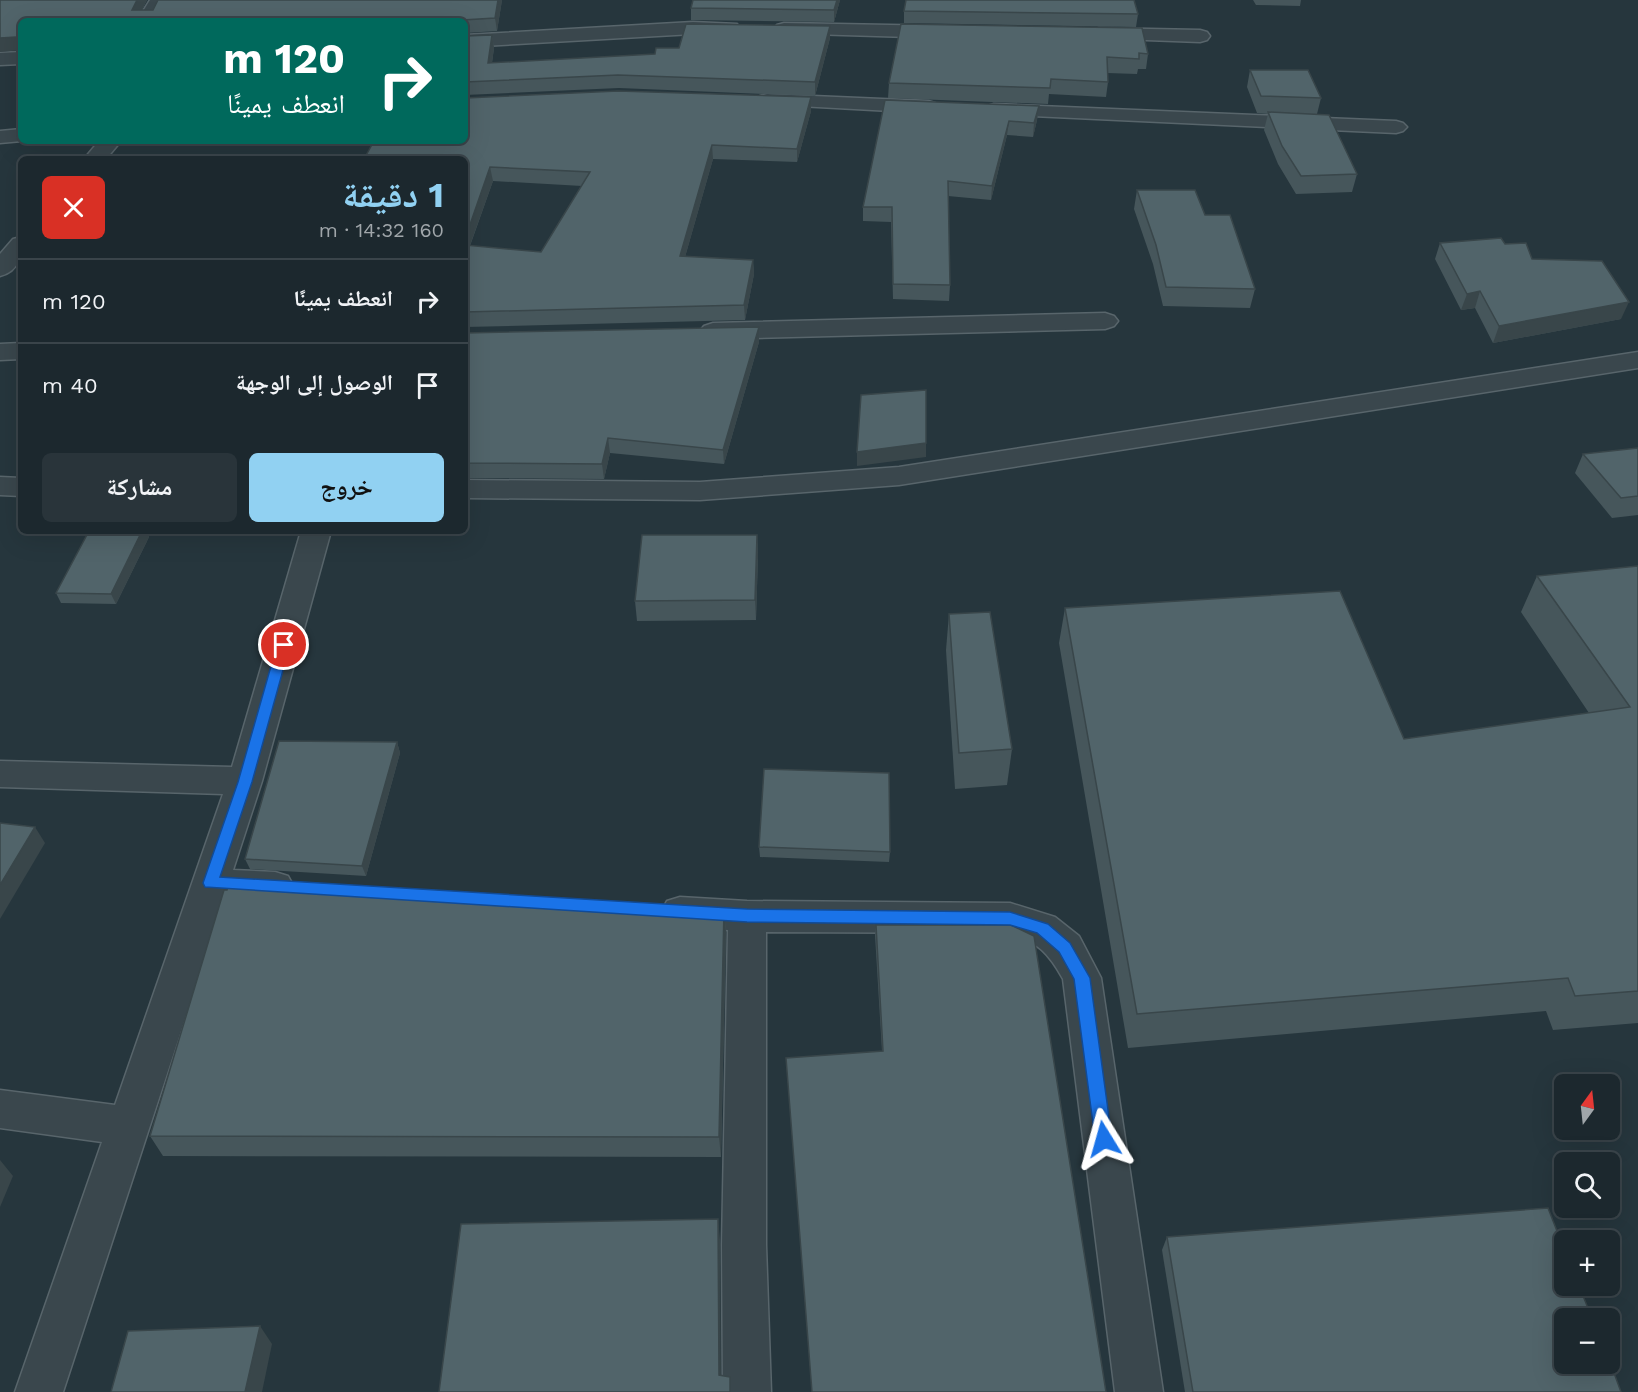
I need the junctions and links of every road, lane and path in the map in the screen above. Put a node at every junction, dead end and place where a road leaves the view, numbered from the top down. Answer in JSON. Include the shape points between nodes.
{"nodes":[{"id":1,"x":159,"y":0,"type":"edge"},
{"id":2,"x":148,"y":18,"type":"edge"},
{"id":3,"x":964,"y":32,"type":"edge"},
{"id":4,"x":1082,"y":34,"type":"edge"},
{"id":5,"x":1200,"y":36,"type":"dead end"},
{"id":6,"x":468,"y":41,"type":"edge"},
{"id":7,"x":18,"y":58,"type":"edge"},
{"id":8,"x":0,"y":59,"type":"edge"},
{"id":9,"x":742,"y":99,"type":"edge"},
{"id":10,"x":944,"y":108,"type":"edge"},
{"id":11,"x":980,"y":109,"type":"edge"},
{"id":12,"x":1396,"y":127,"type":"dead end"},
{"id":13,"x":18,"y":135,"type":"edge"},
{"id":14,"x":0,"y":137,"type":"edge"},
{"id":15,"x":108,"y":144,"type":"edge"},
{"id":16,"x":98,"y":156,"type":"edge"},
{"id":17,"x":18,"y":248,"type":"edge"},
{"id":18,"x":0,"y":269,"type":"edge"},
{"id":19,"x":1105,"y":321,"type":"dead end"},
{"id":20,"x":690,"y":332,"type":"edge"},
{"id":21,"x":18,"y":351,"type":"edge"},
{"id":22,"x":0,"y":352,"type":"edge"},
{"id":23,"x":1638,"y":360,"type":"edge"},
{"id":24,"x":0,"y":486,"type":"edge"},
{"id":25,"x":18,"y":487,"type":"edge"},
{"id":26,"x":468,"y":489,"type":"edge"},
{"id":27,"x":315,"y":534,"type":"edge"},
{"id":28,"x":0,"y":774,"type":"edge"},
{"id":29,"x":245,"y":782,"type":"junction"},
{"id":30,"x":211,"y":883,"type":"junction"},
{"id":31,"x":306,"y":889,"type":"edge"},
{"id":32,"x":639,"y":909,"type":"edge"},
{"id":33,"x":747,"y":916,"type":"junction"},
{"id":34,"x":0,"y":1109,"type":"edge"},
{"id":35,"x":129,"y":1126,"type":"junction"},
{"id":36,"x":39,"y":1392,"type":"edge"},
{"id":37,"x":747,"y":1392,"type":"edge"},
{"id":38,"x":1139,"y":1392,"type":"edge"}],
"edges":[{"from":1,"to":2,"type":"street"},
{"from":3,"to":6,"type":"street","via":[[693,27]]},
{"from":4,"to":5,"type":"street"},
{"from":7,"to":8,"type":"street"},
{"from":9,"to":10,"type":"street"},
{"from":11,"to":12,"type":"street"},
{"from":13,"to":14,"type":"street"},
{"from":15,"to":16,"type":"street"},
{"from":17,"to":18,"type":"street"},
{"from":19,"to":20,"type":"street"},
{"from":21,"to":22,"type":"street"},
{"from":23,"to":26,"type":"street","via":[[899,476],[700,491]]},
{"from":24,"to":25,"type":"street"},
{"from":27,"to":29,"type":"street"},
{"from":28,"to":29,"type":"street"},
{"from":29,"to":30,"type":"street"},
{"from":30,"to":31,"type":"street"},
{"from":30,"to":35,"type":"street"},
{"from":32,"to":33,"type":"street"},
{"from":33,"to":37,"type":"street"},
{"from":33,"to":38,"type":"street","via":[[1010,918],[1042,928],[1065,947],[1082,978]]},
{"from":34,"to":35,"type":"street"},
{"from":35,"to":36,"type":"street"}]}
